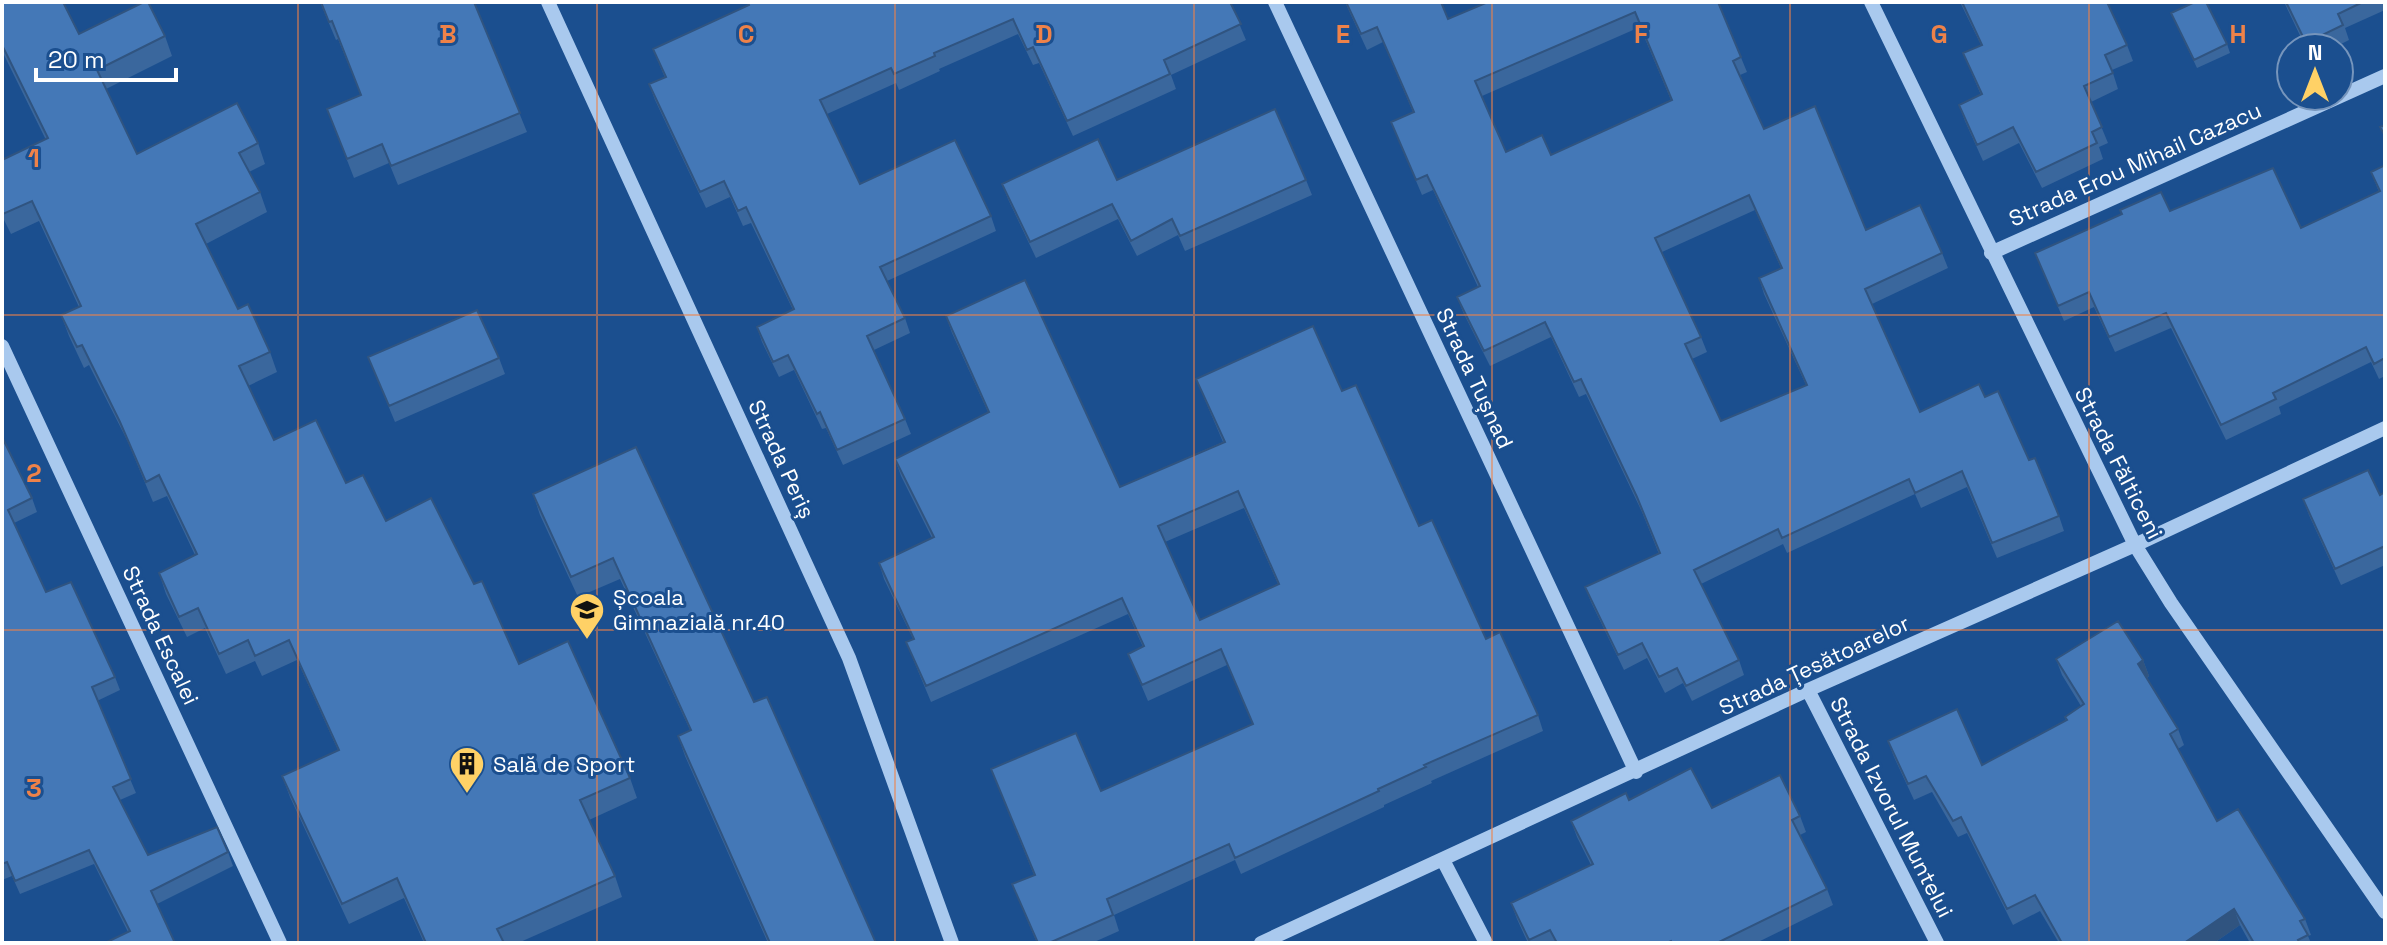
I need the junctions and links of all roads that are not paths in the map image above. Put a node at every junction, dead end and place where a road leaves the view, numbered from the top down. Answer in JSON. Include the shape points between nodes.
{"nodes":[{"id":1,"x":548,"y":2,"type":"edge"},
{"id":2,"x":1275,"y":2,"type":"edge"},
{"id":3,"x":1871,"y":2,"type":"edge"},
{"id":4,"x":2385,"y":76,"type":"edge"},
{"id":5,"x":1991,"y":253,"type":"junction"},
{"id":6,"x":2,"y":346,"type":"edge"},
{"id":7,"x":2385,"y":428,"type":"edge"},
{"id":8,"x":2135,"y":545,"type":"junction"},
{"id":9,"x":1808,"y":690,"type":"junction"},
{"id":10,"x":1636,"y":772,"type":"junction"},
{"id":11,"x":1443,"y":860,"type":"junction"},
{"id":12,"x":2385,"y":912,"type":"edge"},
{"id":13,"x":280,"y":943,"type":"edge"},
{"id":14,"x":952,"y":943,"type":"edge"},
{"id":15,"x":1261,"y":943,"type":"edge"},
{"id":16,"x":1486,"y":943,"type":"edge"},
{"id":17,"x":1937,"y":943,"type":"edge"}],
"edges":[{"from":1,"to":14,"type":"street","name":"Strada Periș","via":[[849,658]]},
{"from":2,"to":10,"type":"street","name":"Strada Tușnad"},
{"from":3,"to":5,"type":"street","name":"Strada Fălticeni"},
{"from":4,"to":5,"type":"street","name":"Strada Erou Mihail Cazacu"},
{"from":5,"to":8,"type":"street","name":"Strada Fălticeni"},
{"from":6,"to":13,"type":"street","name":"Strada Escalei"},
{"from":7,"to":8,"type":"street","name":"Strada Țesătoarelor"},
{"from":8,"to":9,"type":"street","name":"Strada Țesătoarelor"},
{"from":8,"to":12,"type":"street","name":"Strada Fălticeni"},
{"from":9,"to":10,"type":"street","name":"Strada Țesătoarelor"},
{"from":9,"to":17,"type":"street","name":"Strada Izvorul Muntelui"},
{"from":10,"to":11,"type":"street","name":"Strada Țesătoarelor"},
{"from":11,"to":15,"type":"street","name":"Strada Țesătoarelor"},
{"from":11,"to":16,"type":"street"}]}
